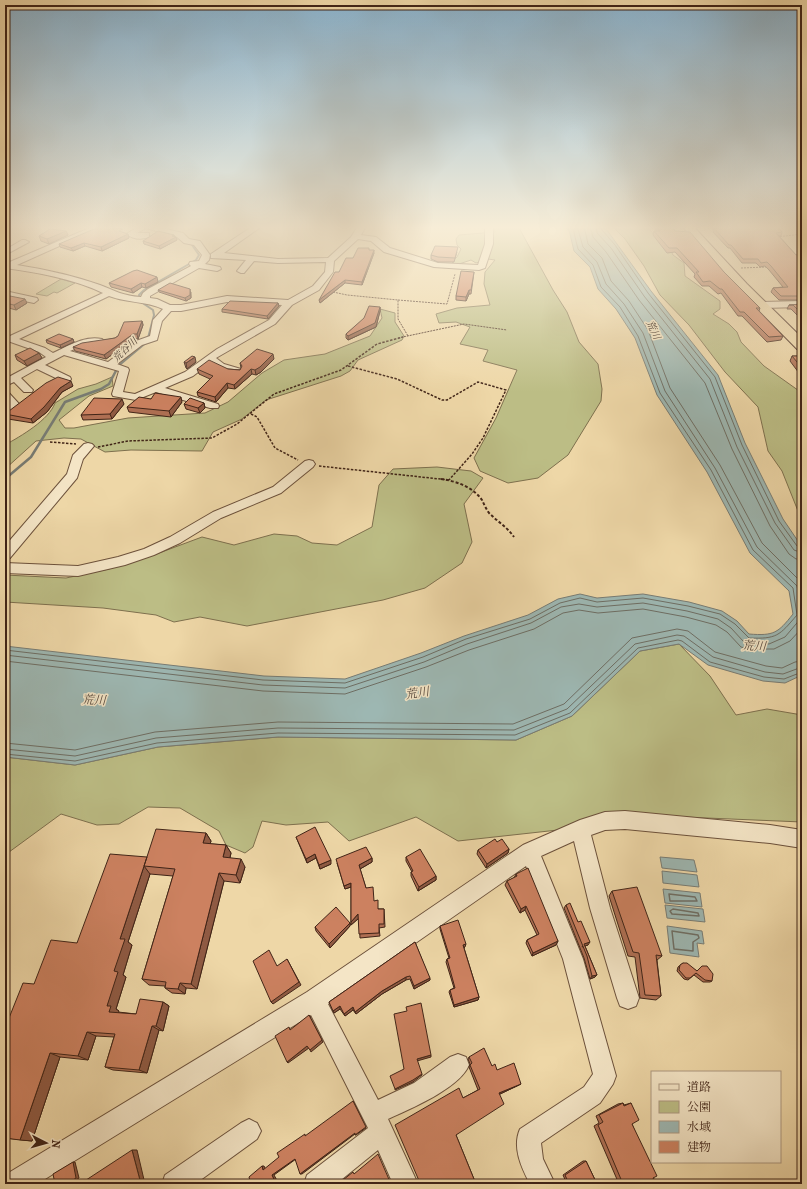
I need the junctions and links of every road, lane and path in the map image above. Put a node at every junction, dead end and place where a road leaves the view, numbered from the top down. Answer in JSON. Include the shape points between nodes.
{"nodes":[{"id":1,"x":78,"y":281,"type":"edge"},
{"id":2,"x":166,"y":281,"type":"edge"},
{"id":3,"x":321,"y":281,"type":"edge"},
{"id":4,"x":453,"y":281,"type":"edge"},
{"id":5,"x":746,"y":283,"type":"edge"},
{"id":6,"x":316,"y":288,"type":"junction"},
{"id":7,"x":109,"y":293,"type":"junction"},
{"id":8,"x":5,"y":294,"type":"edge"},
{"id":9,"x":34,"y":300,"type":"dead end"},
{"id":10,"x":145,"y":300,"type":"junction"},
{"id":11,"x":398,"y":300,"type":"junction"},
{"id":12,"x":289,"y":303,"type":"junction"},
{"id":13,"x":802,"y":304,"type":"edge"},
{"id":14,"x":766,"y":305,"type":"junction"},
{"id":15,"x":169,"y":308,"type":"junction"},
{"id":16,"x":507,"y":330,"type":"dead end"},
{"id":17,"x":408,"y":336,"type":"junction"},
{"id":18,"x":802,"y":336,"type":"edge"},
{"id":19,"x":106,"y":340,"type":"edge"},
{"id":20,"x":11,"y":342,"type":"edge"},
{"id":21,"x":802,"y":346,"type":"edge"},
{"id":22,"x":63,"y":352,"type":"junction"},
{"id":23,"x":53,"y":357,"type":"junction"},
{"id":24,"x":209,"y":358,"type":"junction"},
{"id":25,"x":37,"y":365,"type":"junction"},
{"id":26,"x":110,"y":365,"type":"junction"},
{"id":27,"x":348,"y":366,"type":"junction"},
{"id":28,"x":237,"y":371,"type":"edge"},
{"id":29,"x":14,"y":377,"type":"junction"},
{"id":30,"x":66,"y":379,"type":"edge"},
{"id":31,"x":5,"y":383,"type":"edge"},
{"id":32,"x":156,"y":389,"type":"junction"},
{"id":33,"x":28,"y":390,"type":"dead end"},
{"id":34,"x":200,"y":391,"type":"edge"},
{"id":35,"x":5,"y":395,"type":"edge"},
{"id":36,"x":182,"y":397,"type":"junction"},
{"id":37,"x":214,"y":406,"type":"dead end"},
{"id":38,"x":251,"y":414,"type":"junction"},
{"id":39,"x":5,"y":415,"type":"edge"},
{"id":40,"x":50,"y":442,"type":"dead end"},
{"id":41,"x":88,"y":446,"type":"junction"},
{"id":42,"x":309,"y":464,"type":"junction"},
{"id":43,"x":449,"y":480,"type":"junction"},
{"id":44,"x":514,"y":537,"type":"dead end"},
{"id":45,"x":5,"y":554,"type":"edge"},
{"id":46,"x":5,"y":568,"type":"edge"},
{"id":47,"x":580,"y":829,"type":"junction"},
{"id":48,"x":802,"y":839,"type":"edge"},
{"id":49,"x":530,"y":852,"type":"junction"},
{"id":50,"x":628,"y":998,"type":"dead end"},
{"id":51,"x":315,"y":1000,"type":"junction"},
{"id":52,"x":458,"y":1065,"type":"dead end"},
{"id":53,"x":378,"y":1123,"type":"junction"},
{"id":54,"x":249,"y":1131,"type":"dead end"},
{"id":55,"x":14,"y":1184,"type":"edge"},
{"id":56,"x":174,"y":1184,"type":"edge"},
{"id":57,"x":316,"y":1184,"type":"edge"},
{"id":58,"x":406,"y":1184,"type":"edge"},
{"id":59,"x":543,"y":1184,"type":"edge"}],
"edges":[{"from":1,"to":7,"type":"street"},
{"from":2,"to":10,"type":"street","via":[[146,295]]},
{"from":3,"to":6,"type":"street"},
{"from":4,"to":11,"type":"path","via":[[447,304]]},
{"from":5,"to":14,"type":"highway"},
{"from":6,"to":11,"type":"path","via":[[347,295]]},
{"from":6,"to":12,"type":"street"},
{"from":7,"to":10,"type":"street"},
{"from":7,"to":20,"type":"street"},
{"from":8,"to":9,"type":"street"},
{"from":10,"to":15,"type":"street"},
{"from":11,"to":17,"type":"path","via":[[399,324]]},
{"from":12,"to":15,"type":"street","via":[[227,299]]},
{"from":12,"to":24,"type":"street","via":[[272,322]]},
{"from":13,"to":14,"type":"street"},
{"from":14,"to":18,"type":"highway"},
{"from":14,"to":21,"type":"highway"},
{"from":15,"to":26,"type":"street","via":[[158,320],[154,338],[139,343]]},
{"from":16,"to":17,"type":"path","via":[[464,324]]},
{"from":17,"to":27,"type":"path","via":[[377,344]]},
{"from":19,"to":22,"type":"street","via":[[77,344]]},
{"from":20,"to":23,"type":"street","via":[[42,350]]},
{"from":22,"to":23,"type":"street"},
{"from":22,"to":26,"type":"street"},
{"from":23,"to":25,"type":"street"},
{"from":24,"to":28,"type":"street","via":[[221,366]]},
{"from":24,"to":32,"type":"street","via":[[189,374]]},
{"from":25,"to":29,"type":"street"},
{"from":25,"to":30,"type":"street"},
{"from":26,"to":32,"type":"street","via":[[124,370],[117,394],[136,397]]},
{"from":27,"to":38,"type":"path","via":[[274,394]]},
{"from":27,"to":43,"type":"path","via":[[397,380],[442,400],[447,400],[478,382],[506,390],[483,438]]},
{"from":29,"to":31,"type":"street"},
{"from":29,"to":33,"type":"street"},
{"from":32,"to":36,"type":"street"},
{"from":34,"to":36,"type":"street"},
{"from":35,"to":39,"type":"street","via":[[16,406]]},
{"from":36,"to":37,"type":"street"},
{"from":38,"to":41,"type":"path","via":[[212,438],[128,441],[96,448]]},
{"from":38,"to":42,"type":"path","via":[[257,417],[275,448]]},
{"from":40,"to":41,"type":"path"},
{"from":41,"to":45,"type":"street","via":[[77,458],[73,476]]},
{"from":42,"to":43,"type":"path","via":[[343,470]]},
{"from":42,"to":46,"type":"street","via":[[277,490],[217,514],[175,540],[120,562],[78,571]]},
{"from":43,"to":44,"type":"path","via":[[473,489],[488,512],[500,520]]},
{"from":47,"to":48,"type":"street","via":[[605,821],[625,820]]},
{"from":47,"to":49,"type":"street"},
{"from":47,"to":50,"type":"street","via":[[600,908]]},
{"from":49,"to":51,"type":"street"},
{"from":49,"to":59,"type":"street","via":[[573,958],[605,1076],[592,1095],[528,1137],[531,1162]]},
{"from":51,"to":53,"type":"street"},
{"from":51,"to":55,"type":"street"},
{"from":52,"to":53,"type":"street"},
{"from":53,"to":57,"type":"street"},
{"from":53,"to":58,"type":"street"},
{"from":54,"to":56,"type":"street"}]}
